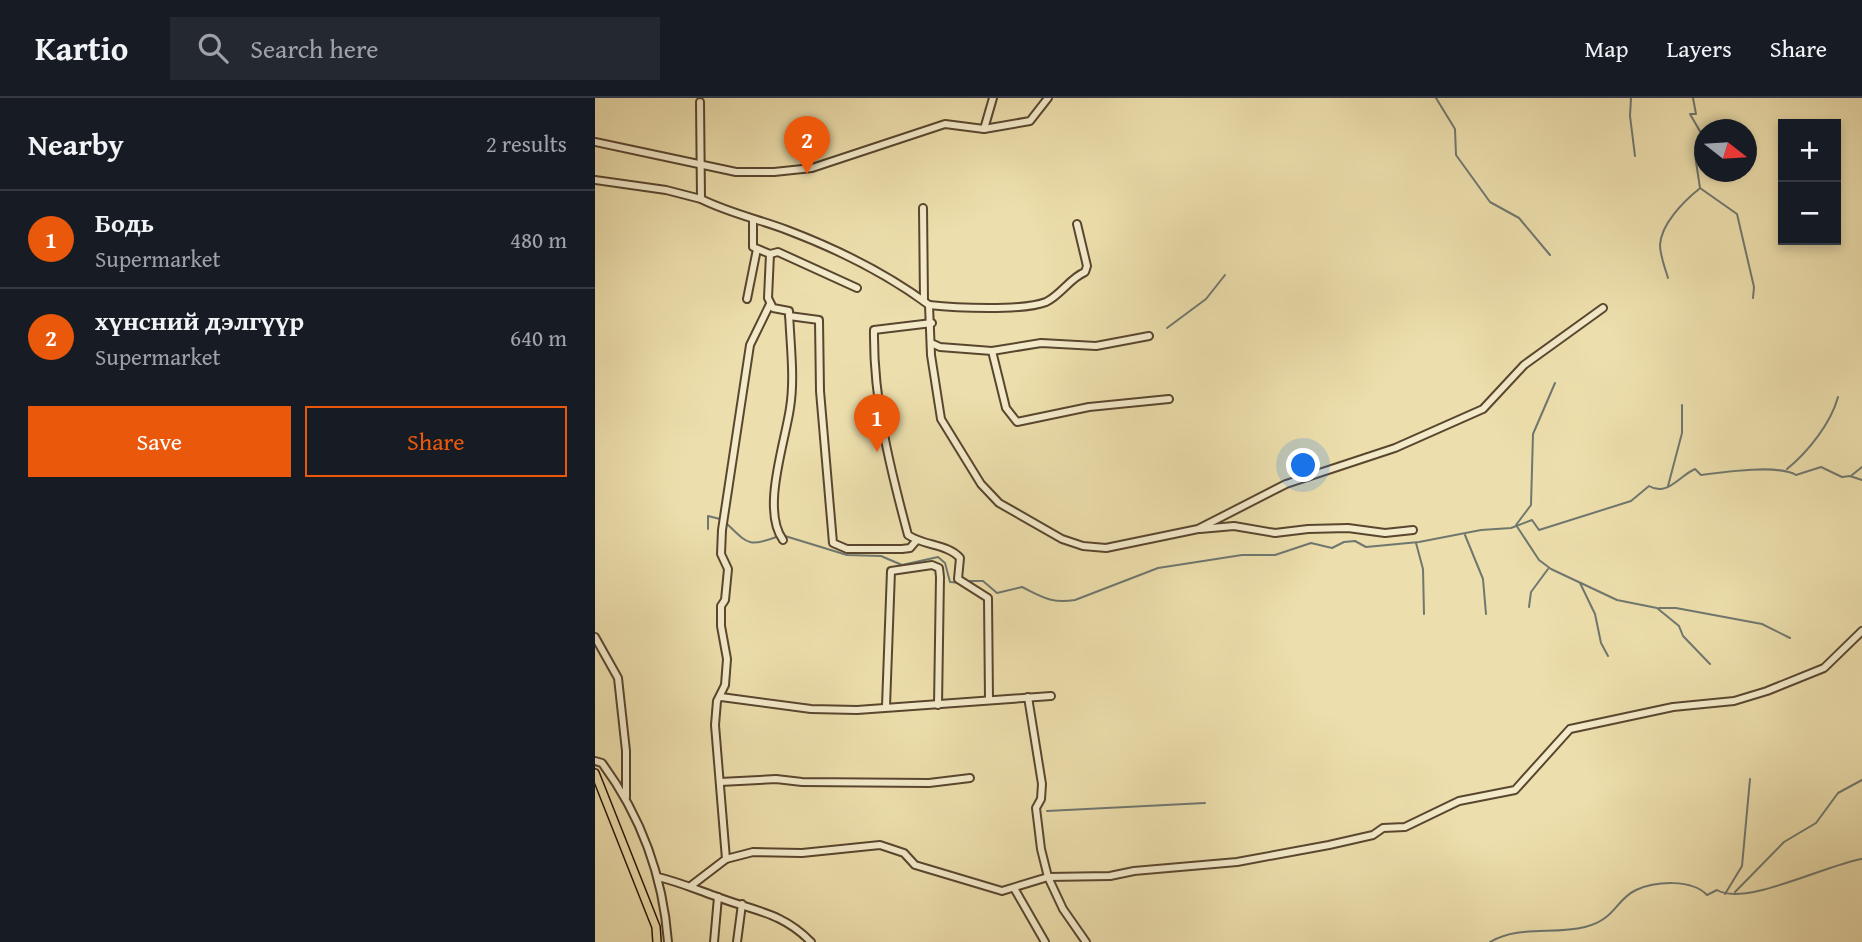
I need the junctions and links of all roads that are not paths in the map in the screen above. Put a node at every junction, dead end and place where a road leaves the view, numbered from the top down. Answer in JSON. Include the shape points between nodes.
{"nodes":[{"id":1,"x":993,"y":98,"type":"edge"},
{"id":2,"x":1048,"y":98,"type":"edge"},
{"id":3,"x":700,"y":102,"type":"dead end"},
{"id":4,"x":984,"y":129,"type":"junction"},
{"id":5,"x":595,"y":142,"type":"edge"},
{"id":6,"x":701,"y":165,"type":"junction"},
{"id":7,"x":595,"y":180,"type":"edge"},
{"id":8,"x":701,"y":199,"type":"junction"},
{"id":9,"x":923,"y":208,"type":"dead end"},
{"id":10,"x":753,"y":219,"type":"junction"},
{"id":11,"x":1077,"y":224,"type":"dead end"},
{"id":12,"x":757,"y":249,"type":"junction"},
{"id":13,"x":770,"y":254,"type":"junction"},
{"id":14,"x":857,"y":288,"type":"dead end"},
{"id":15,"x":747,"y":299,"type":"dead end"},
{"id":16,"x":927,"y":303,"type":"junction"},
{"id":17,"x":770,"y":304,"type":"junction"},
{"id":18,"x":1603,"y":308,"type":"dead end"},
{"id":19,"x":789,"y":316,"type":"junction"},
{"id":20,"x":932,"y":323,"type":"junction"},
{"id":21,"x":1149,"y":336,"type":"dead end"},
{"id":22,"x":931,"y":342,"type":"junction"},
{"id":23,"x":992,"y":351,"type":"junction"},
{"id":24,"x":1169,"y":399,"type":"dead end"},
{"id":25,"x":1198,"y":529,"type":"junction"},
{"id":26,"x":1413,"y":530,"type":"dead end"},
{"id":27,"x":783,"y":540,"type":"dead end"},
{"id":28,"x":916,"y":541,"type":"junction"},
{"id":29,"x":1862,"y":631,"type":"edge"},
{"id":30,"x":595,"y":637,"type":"edge"},
{"id":31,"x":1051,"y":695,"type":"dead end"},
{"id":32,"x":721,"y":697,"type":"junction"},
{"id":33,"x":1028,"y":697,"type":"junction"},
{"id":34,"x":989,"y":700,"type":"junction"},
{"id":35,"x":939,"y":705,"type":"junction"},
{"id":36,"x":885,"y":706,"type":"junction"},
{"id":37,"x":595,"y":761,"type":"edge"},
{"id":38,"x":595,"y":773,"type":"edge"},
{"id":39,"x":970,"y":778,"type":"dead end"},
{"id":40,"x":720,"y":782,"type":"junction"},
{"id":41,"x":626,"y":797,"type":"junction"},
{"id":42,"x":726,"y":859,"type":"junction"},
{"id":43,"x":658,"y":877,"type":"junction"},
{"id":44,"x":1048,"y":877,"type":"junction"},
{"id":45,"x":692,"y":885,"type":"junction"},
{"id":46,"x":1014,"y":888,"type":"junction"},
{"id":47,"x":718,"y":897,"type":"junction"},
{"id":48,"x":742,"y":904,"type":"junction"},
{"id":49,"x":657,"y":942,"type":"edge"},
{"id":50,"x":668,"y":942,"type":"edge"},
{"id":51,"x":714,"y":942,"type":"edge"},
{"id":52,"x":737,"y":942,"type":"edge"},
{"id":53,"x":811,"y":942,"type":"edge"},
{"id":54,"x":1045,"y":942,"type":"edge"},
{"id":55,"x":1086,"y":942,"type":"edge"}],
"edges":[{"from":1,"to":4,"type":"street"},
{"from":2,"to":4,"type":"street","via":[[1030,121]]},
{"from":3,"to":6,"type":"street"},
{"from":4,"to":6,"type":"street","via":[[944,124],[805,169],[736,172]]},
{"from":5,"to":6,"type":"street"},
{"from":6,"to":8,"type":"street"},
{"from":7,"to":8,"type":"street"},
{"from":8,"to":10,"type":"street"},
{"from":9,"to":16,"type":"street"},
{"from":10,"to":12,"type":"street","via":[[751,232]]},
{"from":10,"to":16,"type":"street","via":[[866,264]]},
{"from":11,"to":16,"type":"street","via":[[1085,272],[1045,302],[961,309]]},
{"from":12,"to":13,"type":"street"},
{"from":12,"to":15,"type":"street"},
{"from":13,"to":14,"type":"street","via":[[778,253]]},
{"from":13,"to":17,"type":"street"},
{"from":16,"to":20,"type":"street"},
{"from":17,"to":19,"type":"street","via":[[789,311]]},
{"from":17,"to":32,"type":"street","via":[[750,345],[722,530],[722,554],[728,569],[721,606],[727,659]]},
{"from":18,"to":25,"type":"street","via":[[1524,365],[1483,409],[1395,449],[1286,484]]},
{"from":19,"to":27,"type":"street","via":[[790,407],[781,447],[775,517]]},
{"from":19,"to":28,"type":"street","via":[[819,320],[833,544],[847,549],[902,549]]},
{"from":20,"to":22,"type":"street"},
{"from":20,"to":28,"type":"street","via":[[874,330],[884,444],[908,535]]},
{"from":21,"to":23,"type":"street","via":[[1095,346],[1041,343]]},
{"from":22,"to":23,"type":"street","via":[[940,347]]},
{"from":22,"to":25,"type":"street","via":[[941,419],[967,464],[999,503],[1083,546],[1106,548]]},
{"from":23,"to":24,"type":"street","via":[[1006,408],[1017,422],[1089,407]]},
{"from":25,"to":26,"type":"street","via":[[1234,526],[1275,533]]},
{"from":28,"to":34,"type":"street","via":[[954,551],[960,558],[958,579],[988,598]]},
{"from":29,"to":44,"type":"street","via":[[1824,668],[1767,691],[1734,701],[1684,705],[1570,729],[1515,790],[1459,801],[1405,827],[1383,828],[1373,835],[1237,862],[1110,876]]},
{"from":30,"to":41,"type":"street","via":[[618,678]]},
{"from":31,"to":33,"type":"street"},
{"from":32,"to":36,"type":"street","via":[[811,709]]},
{"from":32,"to":40,"type":"street","via":[[715,725]]},
{"from":33,"to":34,"type":"street"},
{"from":33,"to":44,"type":"street","via":[[1042,784],[1037,825]]},
{"from":34,"to":35,"type":"street"},
{"from":35,"to":36,"type":"street"},
{"from":35,"to":36,"type":"street","via":[[940,577],[939,568],[932,565],[891,571]]},
{"from":37,"to":41,"type":"street"},
{"from":38,"to":49,"type":"main road","via":[[656,927]]},
{"from":39,"to":40,"type":"street","via":[[929,783]]},
{"from":40,"to":42,"type":"street"},
{"from":41,"to":43,"type":"street"},
{"from":42,"to":45,"type":"street"},
{"from":42,"to":46,"type":"street","via":[[753,852],[802,853],[880,845],[904,853],[915,865],[927,869],[1002,891]]},
{"from":43,"to":45,"type":"street"},
{"from":43,"to":50,"type":"street"},
{"from":44,"to":46,"type":"street"},
{"from":44,"to":55,"type":"street"},
{"from":45,"to":47,"type":"street"},
{"from":46,"to":54,"type":"street"},
{"from":47,"to":48,"type":"street"},
{"from":47,"to":51,"type":"street"},
{"from":48,"to":52,"type":"street"},
{"from":48,"to":53,"type":"street","via":[[795,925]]}]}
